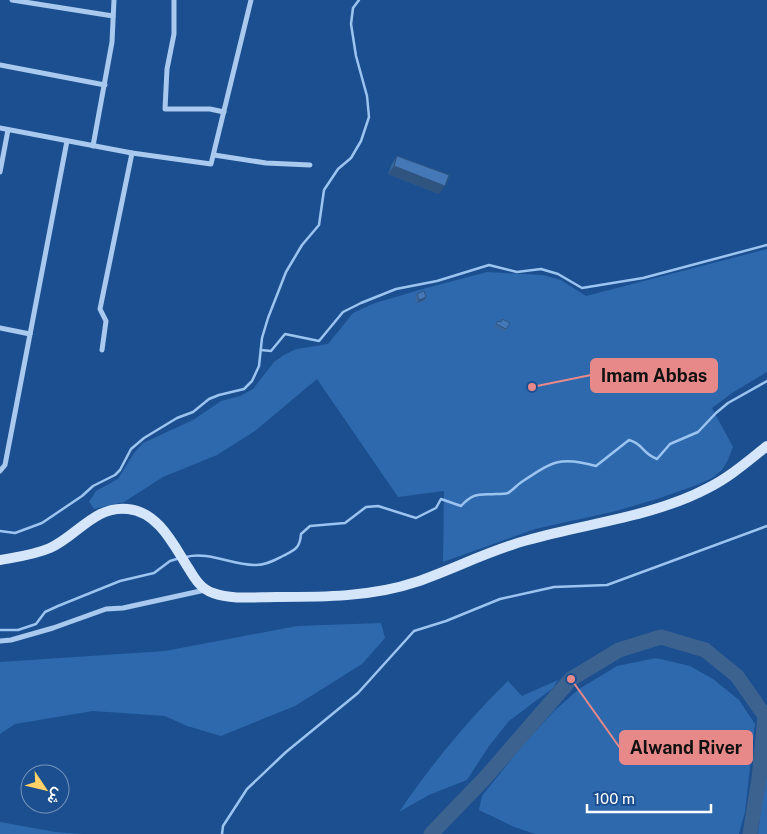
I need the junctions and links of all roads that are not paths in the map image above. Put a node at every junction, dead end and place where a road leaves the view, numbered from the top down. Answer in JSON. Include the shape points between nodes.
{"nodes":[{"id":1,"x":12,"y":0,"type":"edge"},
{"id":2,"x":114,"y":0,"type":"edge"},
{"id":3,"x":174,"y":0,"type":"edge"},
{"id":4,"x":251,"y":0,"type":"edge"},
{"id":5,"x":113,"y":16,"type":"junction"},
{"id":6,"x":0,"y":65,"type":"edge"},
{"id":7,"x":104,"y":85,"type":"junction"},
{"id":8,"x":224,"y":112,"type":"junction"},
{"id":9,"x":0,"y":128,"type":"edge"},
{"id":10,"x":8,"y":130,"type":"junction"},
{"id":11,"x":67,"y":141,"type":"junction"},
{"id":12,"x":94,"y":146,"type":"junction"},
{"id":13,"x":132,"y":154,"type":"junction"},
{"id":14,"x":214,"y":156,"type":"junction"},
{"id":15,"x":310,"y":165,"type":"dead end"},
{"id":16,"x":0,"y":172,"type":"edge"},
{"id":17,"x":0,"y":328,"type":"edge"},
{"id":18,"x":30,"y":334,"type":"junction"},
{"id":19,"x":102,"y":350,"type":"dead end"},
{"id":20,"x":767,"y":446,"type":"edge"},
{"id":21,"x":0,"y":471,"type":"edge"},
{"id":22,"x":0,"y":560,"type":"edge"},
{"id":23,"x":207,"y":590,"type":"junction"},
{"id":24,"x":0,"y":641,"type":"edge"}],
"edges":[{"from":1,"to":5,"type":"street"},
{"from":2,"to":5,"type":"street"},
{"from":3,"to":8,"type":"street","via":[[174,34],[165,109]]},
{"from":4,"to":8,"type":"street"},
{"from":5,"to":7,"type":"street"},
{"from":6,"to":7,"type":"street"},
{"from":7,"to":12,"type":"street"},
{"from":8,"to":14,"type":"street"},
{"from":9,"to":10,"type":"street"},
{"from":10,"to":11,"type":"street"},
{"from":10,"to":16,"type":"street"},
{"from":11,"to":12,"type":"street"},
{"from":11,"to":18,"type":"street"},
{"from":12,"to":13,"type":"street"},
{"from":13,"to":14,"type":"street","via":[[212,164]]},
{"from":13,"to":19,"type":"street","via":[[100,309],[106,321]]},
{"from":14,"to":15,"type":"street"},
{"from":17,"to":18,"type":"street"},
{"from":18,"to":21,"type":"street","via":[[5,465]]},
{"from":20,"to":23,"type":"main road","via":[[730,475],[688,498],[638,514],[526,540],[415,583],[374,592],[298,597],[234,597]]},
{"from":22,"to":23,"type":"main road","via":[[50,548],[107,511],[120,508],[134,510],[154,520],[166,533],[198,583]]},
{"from":23,"to":24,"type":"street","via":[[106,609],[53,628]]}]}
